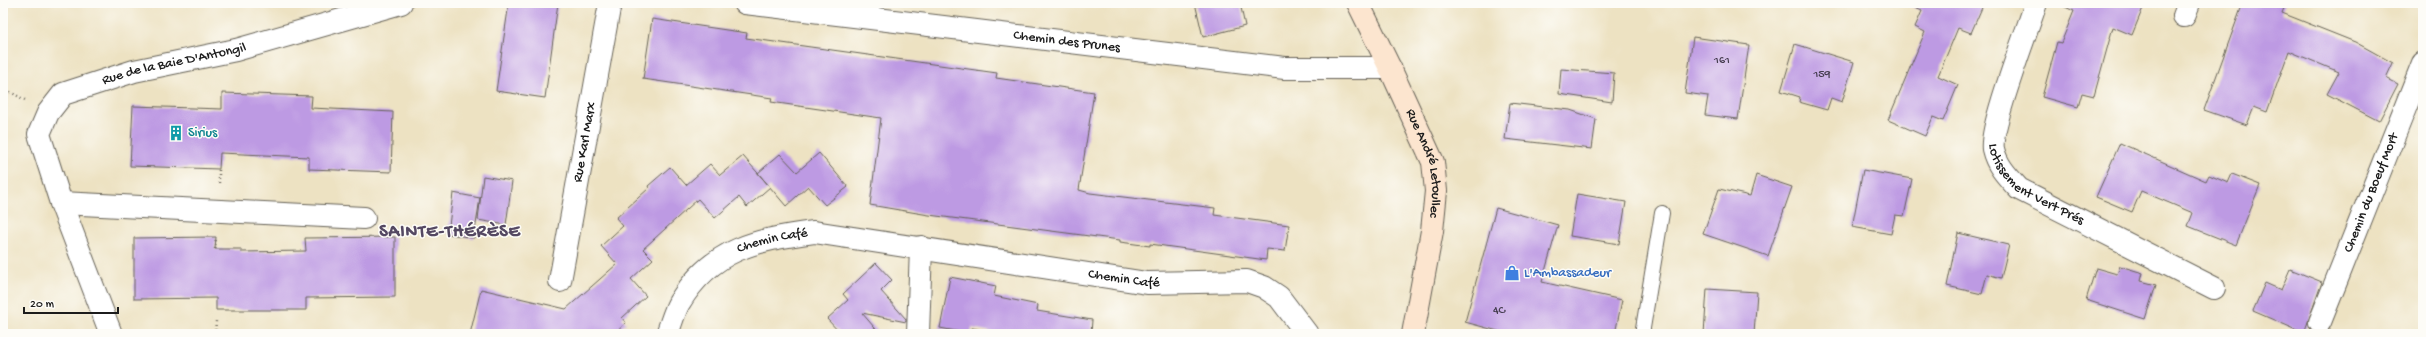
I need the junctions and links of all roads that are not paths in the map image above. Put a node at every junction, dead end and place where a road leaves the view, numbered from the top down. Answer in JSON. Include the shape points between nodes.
{"nodes":[{"id":1,"x":401,"y":3,"type":"edge"},
{"id":2,"x":610,"y":3,"type":"edge"},
{"id":3,"x":744,"y":3,"type":"edge"},
{"id":4,"x":1358,"y":3,"type":"edge"},
{"id":5,"x":2036,"y":3,"type":"edge"},
{"id":6,"x":2423,"y":63,"type":"edge"},
{"id":7,"x":1390,"y":68,"type":"junction"},
{"id":8,"x":61,"y":202,"type":"junction"},
{"id":9,"x":1662,"y":213,"type":"dead end"},
{"id":10,"x":364,"y":218,"type":"dead end"},
{"id":11,"x":922,"y":247,"type":"junction"},
{"id":12,"x":560,"y":281,"type":"dead end"},
{"id":13,"x":2214,"y":288,"type":"dead end"},
{"id":14,"x":2320,"y":322,"type":"dead end"},
{"id":15,"x":110,"y":334,"type":"edge"},
{"id":16,"x":667,"y":334,"type":"edge"},
{"id":17,"x":918,"y":334,"type":"edge"},
{"id":18,"x":1307,"y":334,"type":"edge"},
{"id":19,"x":1412,"y":334,"type":"edge"},
{"id":20,"x":1642,"y":334,"type":"edge"}],
"edges":[{"from":1,"to":8,"type":"street","name":"Rue de la Baie D'Antongil","via":[[236,50],[134,71],[63,94],[48,113],[40,134]]},
{"from":2,"to":12,"type":"street","name":"Rue Karl Marx"},
{"from":3,"to":7,"type":"street","name":"Chemin des Prunes","via":[[1285,68]]},
{"from":4,"to":7,"type":"main road","name":"Rue André Letoullec"},
{"from":5,"to":13,"type":"street","name":"Lotissement Vert Prés","via":[[1995,126],[1992,147],[1999,167],[2019,189]]},
{"from":6,"to":14,"type":"street","name":"Chemin du Boeuf Mort"},
{"from":7,"to":19,"type":"main road","name":"Rue André Letoullec","via":[[1432,162],[1436,191],[1432,231]]},
{"from":8,"to":10,"type":"street"},
{"from":8,"to":15,"type":"street","name":"Rue de la Baie D'Antongil"},
{"from":9,"to":20,"type":"lane"},
{"from":11,"to":16,"type":"street","name":"Chemin Café","via":[[814,232],[767,239],[733,250],[701,274],[679,303]]},
{"from":11,"to":17,"type":"street"},
{"from":11,"to":18,"type":"street","name":"Chemin Café","via":[[1147,283],[1246,281],[1264,287],[1278,297]]}]}
